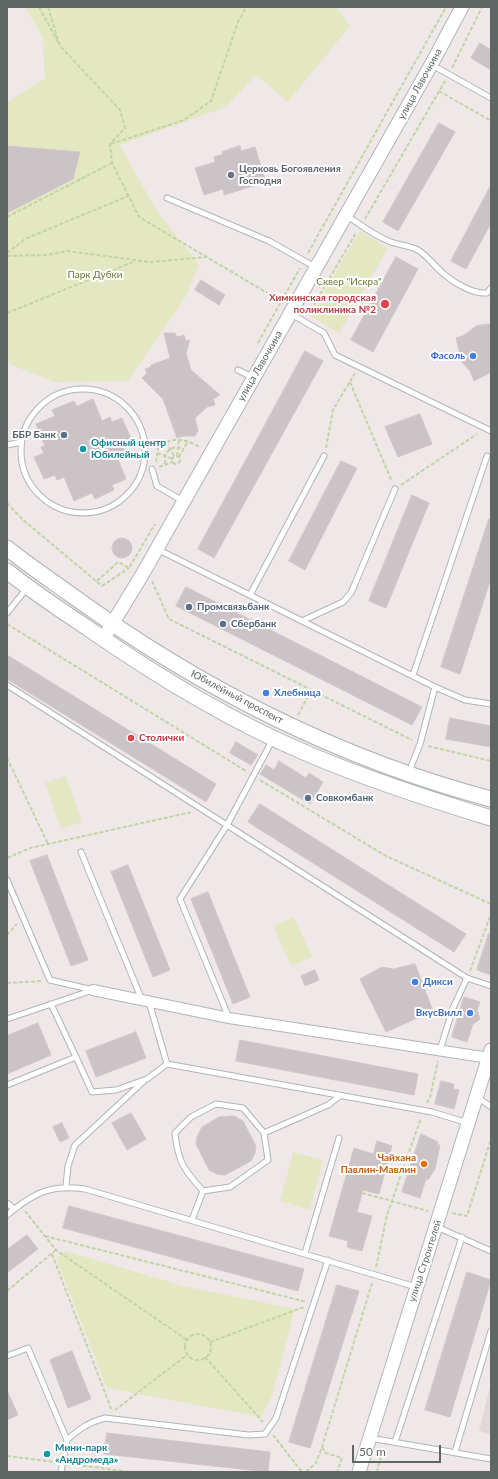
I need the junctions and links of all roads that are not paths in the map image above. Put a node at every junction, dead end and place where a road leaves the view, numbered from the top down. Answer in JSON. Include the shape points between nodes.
{"nodes":[{"id":1,"x":462,"y":7,"type":"edge"},
{"id":2,"x":431,"y":65,"type":"junction"},
{"id":3,"x":491,"y":98,"type":"edge"},
{"id":4,"x":167,"y":198,"type":"dead end"},
{"id":5,"x":346,"y":215,"type":"junction"},
{"id":6,"x":316,"y":267,"type":"junction"},
{"id":7,"x":491,"y":288,"type":"edge"},
{"id":8,"x":290,"y":313,"type":"junction"},
{"id":9,"x":238,"y":370,"type":"dead end"},
{"id":10,"x":253,"y":377,"type":"junction"},
{"id":11,"x":491,"y":431,"type":"edge"},
{"id":12,"x":21,"y":442,"type":"junction"},
{"id":13,"x":7,"y":445,"type":"edge"},
{"id":14,"x":324,"y":456,"type":"road end"},
{"id":15,"x":487,"y":456,"type":"dead end"},
{"id":16,"x":152,"y":469,"type":"dead end"},
{"id":17,"x":395,"y":489,"type":"road end"},
{"id":18,"x":183,"y":501,"type":"junction"},
{"id":19,"x":7,"y":548,"type":"edge"},
{"id":20,"x":156,"y":549,"type":"junction"},
{"id":21,"x":7,"y":571,"type":"edge"},
{"id":22,"x":27,"y":587,"type":"junction"},
{"id":23,"x":250,"y":595,"type":"junction"},
{"id":24,"x":7,"y":613,"type":"edge"},
{"id":25,"x":302,"y":621,"type":"junction"},
{"id":26,"x":112,"y":624,"type":"junction"},
{"id":27,"x":103,"y":639,"type":"junction"},
{"id":28,"x":413,"y":675,"type":"junction"},
{"id":29,"x":7,"y":685,"type":"edge"},
{"id":30,"x":435,"y":687,"type":"junction"},
{"id":31,"x":491,"y":704,"type":"edge"},
{"id":32,"x":273,"y":738,"type":"junction"},
{"id":33,"x":409,"y":773,"type":"junction"},
{"id":34,"x":491,"y":799,"type":"edge"},
{"id":35,"x":491,"y":818,"type":"edge"},
{"id":36,"x":227,"y":825,"type":"junction"},
{"id":37,"x":80,"y":852,"type":"dead end"},
{"id":38,"x":7,"y":880,"type":"edge"},
{"id":39,"x":467,"y":978,"type":"junction"},
{"id":40,"x":491,"y":986,"type":"edge"},
{"id":41,"x":94,"y":990,"type":"junction"},
{"id":42,"x":146,"y":1000,"type":"junction"},
{"id":43,"x":51,"y":1004,"type":"junction"},
{"id":44,"x":230,"y":1018,"type":"junction"},
{"id":45,"x":7,"y":1020,"type":"edge"},
{"id":46,"x":440,"y":1050,"type":"junction"},
{"id":47,"x":490,"y":1054,"type":"edge"},
{"id":48,"x":76,"y":1057,"type":"junction"},
{"id":49,"x":167,"y":1064,"type":"junction"},
{"id":50,"x":147,"y":1079,"type":"junction"},
{"id":51,"x":7,"y":1085,"type":"edge"},
{"id":52,"x":340,"y":1096,"type":"junction"},
{"id":53,"x":476,"y":1096,"type":"junction"},
{"id":54,"x":491,"y":1107,"type":"edge"},
{"id":55,"x":468,"y":1122,"type":"junction"},
{"id":56,"x":264,"y":1133,"type":"junction"},
{"id":57,"x":339,"y":1138,"type":"dead end"},
{"id":58,"x":66,"y":1186,"type":"junction"},
{"id":59,"x":203,"y":1191,"type":"junction"},
{"id":60,"x":7,"y":1203,"type":"edge"},
{"id":61,"x":14,"y":1209,"type":"junction"},
{"id":62,"x":7,"y":1215,"type":"edge"},
{"id":63,"x":192,"y":1220,"type":"junction"},
{"id":64,"x":436,"y":1226,"type":"junction"},
{"id":65,"x":462,"y":1237,"type":"junction"},
{"id":66,"x":491,"y":1251,"type":"edge"},
{"id":67,"x":305,"y":1253,"type":"junction"},
{"id":68,"x":328,"y":1260,"type":"junction"},
{"id":69,"x":416,"y":1287,"type":"junction"},
{"id":70,"x":491,"y":1331,"type":"edge"},
{"id":71,"x":7,"y":1356,"type":"edge"},
{"id":72,"x":370,"y":1438,"type":"junction"},
{"id":73,"x":67,"y":1440,"type":"junction"},
{"id":74,"x":395,"y":1442,"type":"junction"},
{"id":75,"x":455,"y":1452,"type":"junction"},
{"id":76,"x":491,"y":1458,"type":"edge"},
{"id":77,"x":62,"y":1472,"type":"edge"},
{"id":78,"x":359,"y":1472,"type":"edge"}],
"edges":[{"from":1,"to":2,"type":"street","name":"улица Лавочкина"},
{"from":2,"to":3,"type":"lane"},
{"from":2,"to":5,"type":"street","name":"улица Лавочкина"},
{"from":4,"to":6,"type":"lane","via":[[269,241]]},
{"from":5,"to":6,"type":"street","name":"улица Лавочкина"},
{"from":5,"to":7,"type":"lane","via":[[371,233],[390,242],[416,249],[430,258],[445,275],[467,288],[480,293],[487,293]]},
{"from":6,"to":8,"type":"street","name":"улица Лавочкина"},
{"from":8,"to":10,"type":"street","name":"улица Лавочкина"},
{"from":8,"to":11,"type":"lane","via":[[324,332],[335,355]]},
{"from":9,"to":10,"type":"lane"},
{"from":10,"to":18,"type":"street","name":"улица Лавочкина"},
{"from":12,"to":12,"type":"lane","via":[[28,422],[45,402],[77,389],[99,391],[117,399],[133,415],[141,428],[145,448],[144,463],[138,479],[121,500],[95,512],[74,512],[48,502],[35,492],[26,478],[21,457]]},
{"from":12,"to":13,"type":"lane"},
{"from":14,"to":23,"type":"lane"},
{"from":15,"to":28,"type":"lane"},
{"from":16,"to":18,"type":"lane","via":[[157,486]]},
{"from":17,"to":25,"type":"lane","via":[[351,594],[343,602]]},
{"from":18,"to":20,"type":"street","name":"улица Лавочкина"},
{"from":19,"to":26,"type":"main road","name":"Юбилейный проспект"},
{"from":20,"to":23,"type":"lane"},
{"from":20,"to":26,"type":"street","name":"улица Лавочкина"},
{"from":21,"to":22,"type":"main road","name":"Юбилейный проспект"},
{"from":22,"to":24,"type":"lane"},
{"from":22,"to":27,"type":"main road","name":"Юбилейный проспект"},
{"from":23,"to":25,"type":"lane"},
{"from":25,"to":28,"type":"lane"},
{"from":26,"to":27,"type":"street","name":"улица Лавочкина"},
{"from":26,"to":33,"type":"main road","name":"Юбилейный проспект","via":[[199,679],[269,716],[312,736]]},
{"from":27,"to":32,"type":"main road","name":"Юбилейный проспект","via":[[199,700]]},
{"from":28,"to":30,"type":"lane"},
{"from":29,"to":36,"type":"lane"},
{"from":30,"to":31,"type":"lane","via":[[465,700]]},
{"from":30,"to":33,"type":"lane","via":[[420,744]]},
{"from":32,"to":35,"type":"main road","name":"Юбилейный проспект","via":[[401,790]]},
{"from":32,"to":36,"type":"lane"},
{"from":33,"to":34,"type":"main road","name":"Юбилейный проспект"},
{"from":36,"to":39,"type":"lane"},
{"from":36,"to":44,"type":"lane","via":[[180,899]]},
{"from":37,"to":42,"type":"lane"},
{"from":38,"to":41,"type":"lane","via":[[50,980]]},
{"from":39,"to":40,"type":"lane"},
{"from":39,"to":46,"type":"lane","via":[[452,1008]]},
{"from":41,"to":42,"type":"street"},
{"from":41,"to":43,"type":"lane"},
{"from":42,"to":44,"type":"street"},
{"from":42,"to":49,"type":"lane"},
{"from":43,"to":45,"type":"lane"},
{"from":43,"to":48,"type":"lane"},
{"from":44,"to":46,"type":"street"},
{"from":46,"to":47,"type":"street"},
{"from":47,"to":53,"type":"street","name":"улица Строителей"},
{"from":48,"to":50,"type":"lane","via":[[92,1092],[116,1090]]},
{"from":48,"to":51,"type":"lane"},
{"from":49,"to":50,"type":"lane"},
{"from":49,"to":52,"type":"lane"},
{"from":50,"to":58,"type":"lane","via":[[75,1145],[68,1166]]},
{"from":52,"to":55,"type":"lane","via":[[424,1110]]},
{"from":52,"to":56,"type":"lane","via":[[328,1105]]},
{"from":53,"to":54,"type":"lane"},
{"from":53,"to":55,"type":"street","name":"улица Строителей"},
{"from":55,"to":64,"type":"street","name":"улица Строителей"},
{"from":56,"to":59,"type":"lane","via":[[268,1160],[230,1187]]},
{"from":56,"to":59,"type":"lane","via":[[243,1108],[216,1104],[191,1117],[175,1133],[177,1155],[189,1176]]},
{"from":57,"to":67,"type":"lane"},
{"from":58,"to":61,"type":"lane","via":[[31,1197]]},
{"from":58,"to":63,"type":"lane","via":[[85,1189]]},
{"from":59,"to":63,"type":"lane"},
{"from":60,"to":61,"type":"lane"},
{"from":61,"to":62,"type":"lane"},
{"from":63,"to":67,"type":"lane"},
{"from":64,"to":65,"type":"lane"},
{"from":64,"to":69,"type":"street","name":"улица Строителей"},
{"from":65,"to":66,"type":"lane"},
{"from":65,"to":74,"type":"lane"},
{"from":67,"to":68,"type":"lane"},
{"from":68,"to":69,"type":"lane"},
{"from":68,"to":73,"type":"lane","via":[[276,1418],[265,1434],[248,1435],[105,1418],[79,1428]]},
{"from":69,"to":72,"type":"street","name":"улица Строителей"},
{"from":70,"to":75,"type":"lane"},
{"from":71,"to":73,"type":"lane","via":[[28,1348]]},
{"from":72,"to":74,"type":"lane"},
{"from":72,"to":78,"type":"street","name":"улица Строителей"},
{"from":73,"to":77,"type":"lane"},
{"from":74,"to":75,"type":"lane"},
{"from":75,"to":76,"type":"lane"}]}
